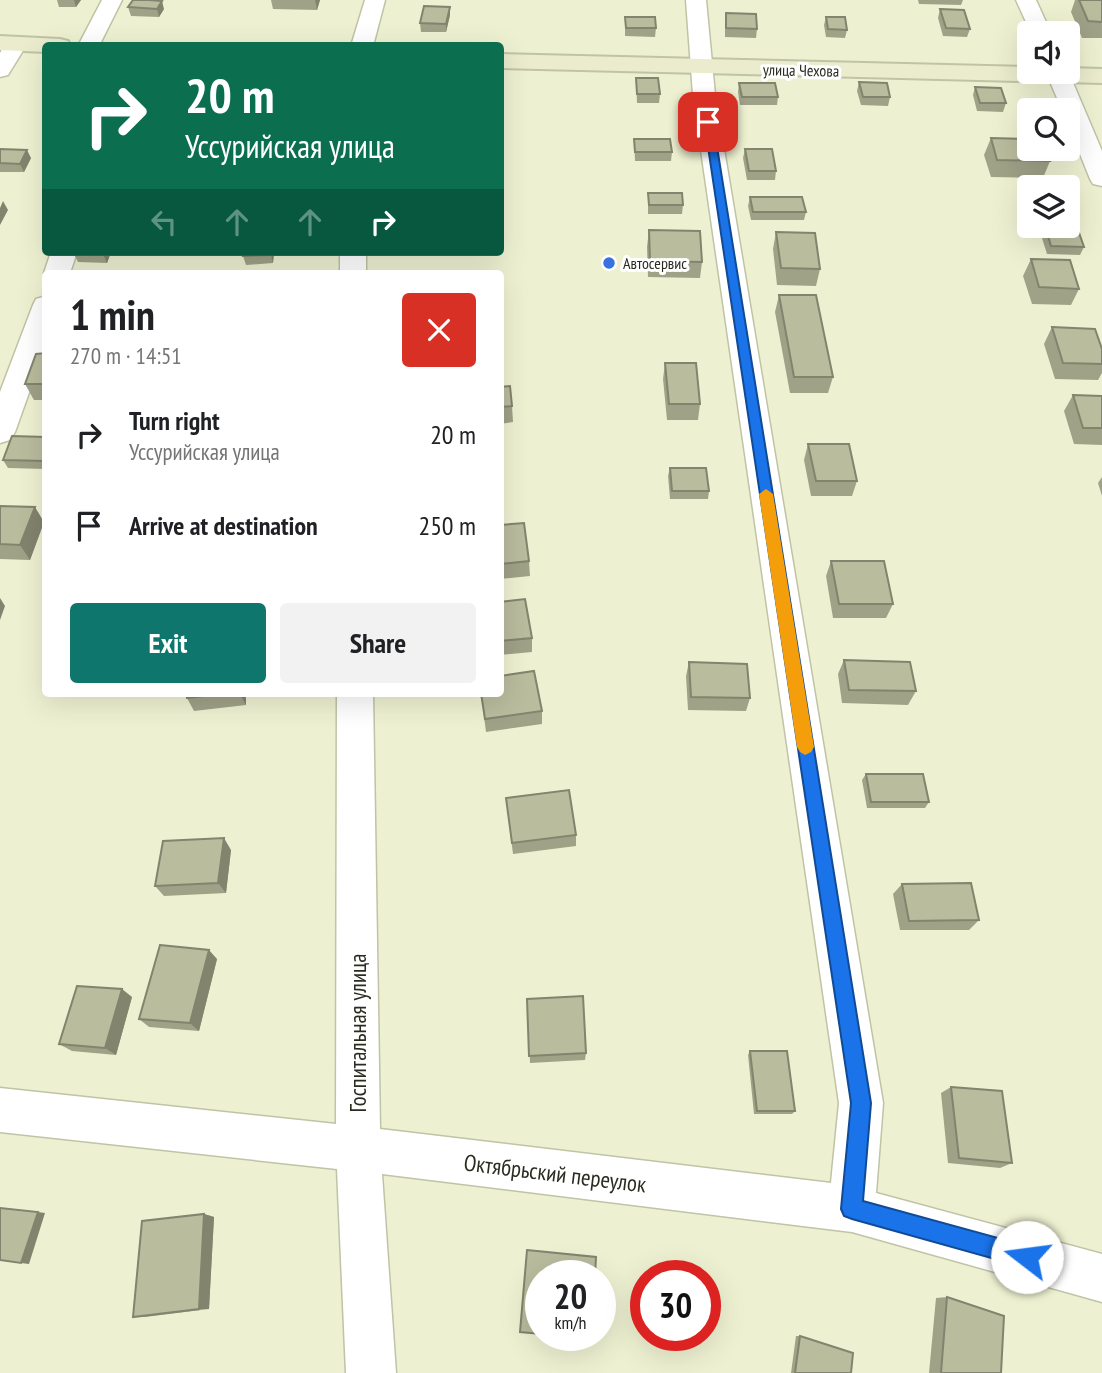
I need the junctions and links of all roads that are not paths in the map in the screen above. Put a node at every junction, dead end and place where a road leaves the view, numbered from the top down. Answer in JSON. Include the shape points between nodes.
{"nodes":[{"id":1,"x":112,"y":0,"type":"edge"},
{"id":2,"x":375,"y":0,"type":"edge"},
{"id":3,"x":696,"y":0,"type":"edge"},
{"id":4,"x":1026,"y":0,"type":"edge"},
{"id":5,"x":1036,"y":21,"type":"edge"},
{"id":6,"x":90,"y":42,"type":"edge"},
{"id":7,"x":363,"y":42,"type":"edge"},
{"id":8,"x":8,"y":43,"type":"edge"},
{"id":9,"x":42,"y":45,"type":"edge"},
{"id":10,"x":504,"y":61,"type":"edge"},
{"id":11,"x":700,"y":68,"type":"junction"},
{"id":12,"x":0,"y":70,"type":"edge"},
{"id":13,"x":1017,"y":73,"type":"edge"},
{"id":14,"x":1080,"y":75,"type":"edge"},
{"id":15,"x":1102,"y":76,"type":"edge"},
{"id":16,"x":1061,"y":84,"type":"edge"},
{"id":17,"x":1102,"y":179,"type":"edge"},
{"id":18,"x":42,"y":316,"type":"edge"},
{"id":19,"x":0,"y":432,"type":"edge"},
{"id":20,"x":355,"y":697,"type":"edge"},
{"id":21,"x":0,"y":1110,"type":"edge"},
{"id":22,"x":358,"y":1149,"type":"junction"},
{"id":23,"x":852,"y":1209,"type":"junction"},
{"id":24,"x":1102,"y":1278,"type":"edge"},
{"id":25,"x":370,"y":1373,"type":"edge"}],
"edges":[{"from":1,"to":6,"type":"street"},
{"from":2,"to":7,"type":"street"},
{"from":3,"to":11,"type":"street"},
{"from":4,"to":5,"type":"street"},
{"from":8,"to":9,"type":"main road"},
{"from":8,"to":12,"type":"street"},
{"from":10,"to":11,"type":"main road","name":"улица Чехова"},
{"from":11,"to":13,"type":"main road","name":"улица Чехова"},
{"from":11,"to":23,"type":"street","via":[[861,1103]]},
{"from":14,"to":15,"type":"main road","name":"улица Чехова"},
{"from":16,"to":17,"type":"street"},
{"from":18,"to":19,"type":"street"},
{"from":20,"to":22,"type":"street","name":"Госпитальная улица"},
{"from":21,"to":22,"type":"street","name":"Октябрьский переулок"},
{"from":22,"to":23,"type":"street","name":"Октябрьский переулок"},
{"from":22,"to":25,"type":"street","name":"Госпитальная улица"},
{"from":23,"to":24,"type":"street","name":"Октябрьский переулок"}]}
